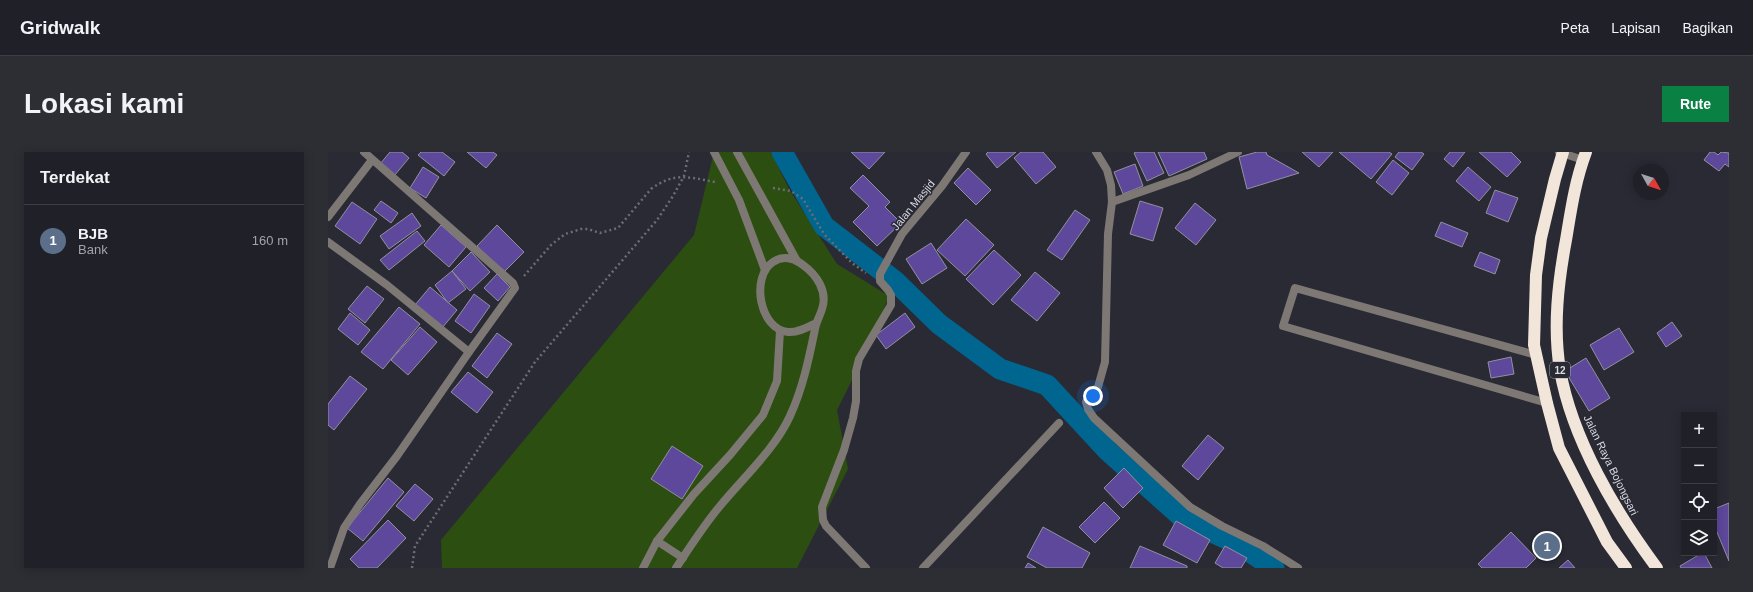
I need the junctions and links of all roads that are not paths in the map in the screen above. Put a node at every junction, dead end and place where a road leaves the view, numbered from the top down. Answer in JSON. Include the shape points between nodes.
{"nodes":[{"id":1,"x":364,"y":152,"type":"edge"},
{"id":2,"x":714,"y":152,"type":"edge"},
{"id":3,"x":737,"y":152,"type":"edge"},
{"id":4,"x":966,"y":152,"type":"edge"},
{"id":5,"x":1096,"y":152,"type":"edge"},
{"id":6,"x":1238,"y":152,"type":"edge"},
{"id":7,"x":1561,"y":153,"type":"edge"},
{"id":8,"x":1585,"y":156,"type":"edge"},
{"id":9,"x":372,"y":160,"type":"junction"},
{"id":10,"x":1112,"y":202,"type":"junction"},
{"id":11,"x":328,"y":217,"type":"edge"},
{"id":12,"x":328,"y":242,"type":"edge"},
{"id":13,"x":798,"y":261,"type":"junction"},
{"id":14,"x":765,"y":270,"type":"junction"},
{"id":15,"x":816,"y":323,"type":"junction"},
{"id":16,"x":780,"y":331,"type":"junction"},
{"id":17,"x":469,"y":352,"type":"junction"},
{"id":18,"x":1536,"y":355,"type":"junction"},
{"id":19,"x":1546,"y":403,"type":"junction"},
{"id":20,"x":1059,"y":422,"type":"dead end"},
{"id":21,"x":657,"y":541,"type":"junction"},
{"id":22,"x":683,"y":558,"type":"junction"},
{"id":23,"x":330,"y":568,"type":"edge"},
{"id":24,"x":643,"y":568,"type":"edge"},
{"id":25,"x":676,"y":568,"type":"edge"},
{"id":26,"x":866,"y":568,"type":"edge"},
{"id":27,"x":923,"y":568,"type":"edge"},
{"id":28,"x":1298,"y":568,"type":"edge"},
{"id":29,"x":1626,"y":568,"type":"edge"},
{"id":30,"x":1656,"y":568,"type":"edge"}],
"edges":[{"from":1,"to":9,"type":"street"},
{"from":2,"to":14,"type":"street","via":[[739,200]]},
{"from":3,"to":13,"type":"street"},
{"from":4,"to":26,"type":"street","name":"Jalan Masjid","via":[[902,234],[880,274],[880,281],[891,295],[891,305],[859,359],[853,418],[844,450],[822,507],[821,513],[826,526]]},
{"from":5,"to":10,"type":"street","via":[[1107,170]]},
{"from":6,"to":10,"type":"street","via":[[1189,174]]},
{"from":7,"to":8,"type":"street"},
{"from":7,"to":18,"type":"highway","number":"12","via":[[1541,238],[1536,275]]},
{"from":8,"to":30,"type":"highway","name":"Jalan Raya Bojongsari","number":"12","via":[[1575,184],[1559,279],[1557,339],[1560,370],[1577,431],[1620,516]]},
{"from":9,"to":11,"type":"street"},
{"from":9,"to":17,"type":"street","via":[[507,278],[515,288]]},
{"from":10,"to":28,"type":"street","via":[[1108,234],[1105,362],[1098,387],[1086,402],[1088,409],[1094,418],[1190,507]]},
{"from":12,"to":17,"type":"street","via":[[387,285]]},
{"from":13,"to":14,"type":"street","via":[[778,259]]},
{"from":13,"to":15,"type":"street","via":[[810,270],[823,293],[823,307]]},
{"from":14,"to":16,"type":"street","via":[[761,282],[762,308],[766,317]]},
{"from":15,"to":16,"type":"street","via":[[800,331]]},
{"from":15,"to":22,"type":"street","via":[[801,388],[784,426],[750,472],[718,508]]},
{"from":16,"to":21,"type":"street","via":[[777,381],[763,415]]},
{"from":17,"to":23,"type":"street","via":[[398,456],[344,528]]},
{"from":18,"to":19,"type":"highway","number":"12"},
{"from":18,"to":19,"type":"street","via":[[1295,288],[1283,326]]},
{"from":19,"to":29,"type":"highway","number":"12","via":[[1559,448],[1607,542]]},
{"from":20,"to":27,"type":"street"},
{"from":21,"to":22,"type":"street"},
{"from":21,"to":24,"type":"street"},
{"from":22,"to":25,"type":"street"}]}
